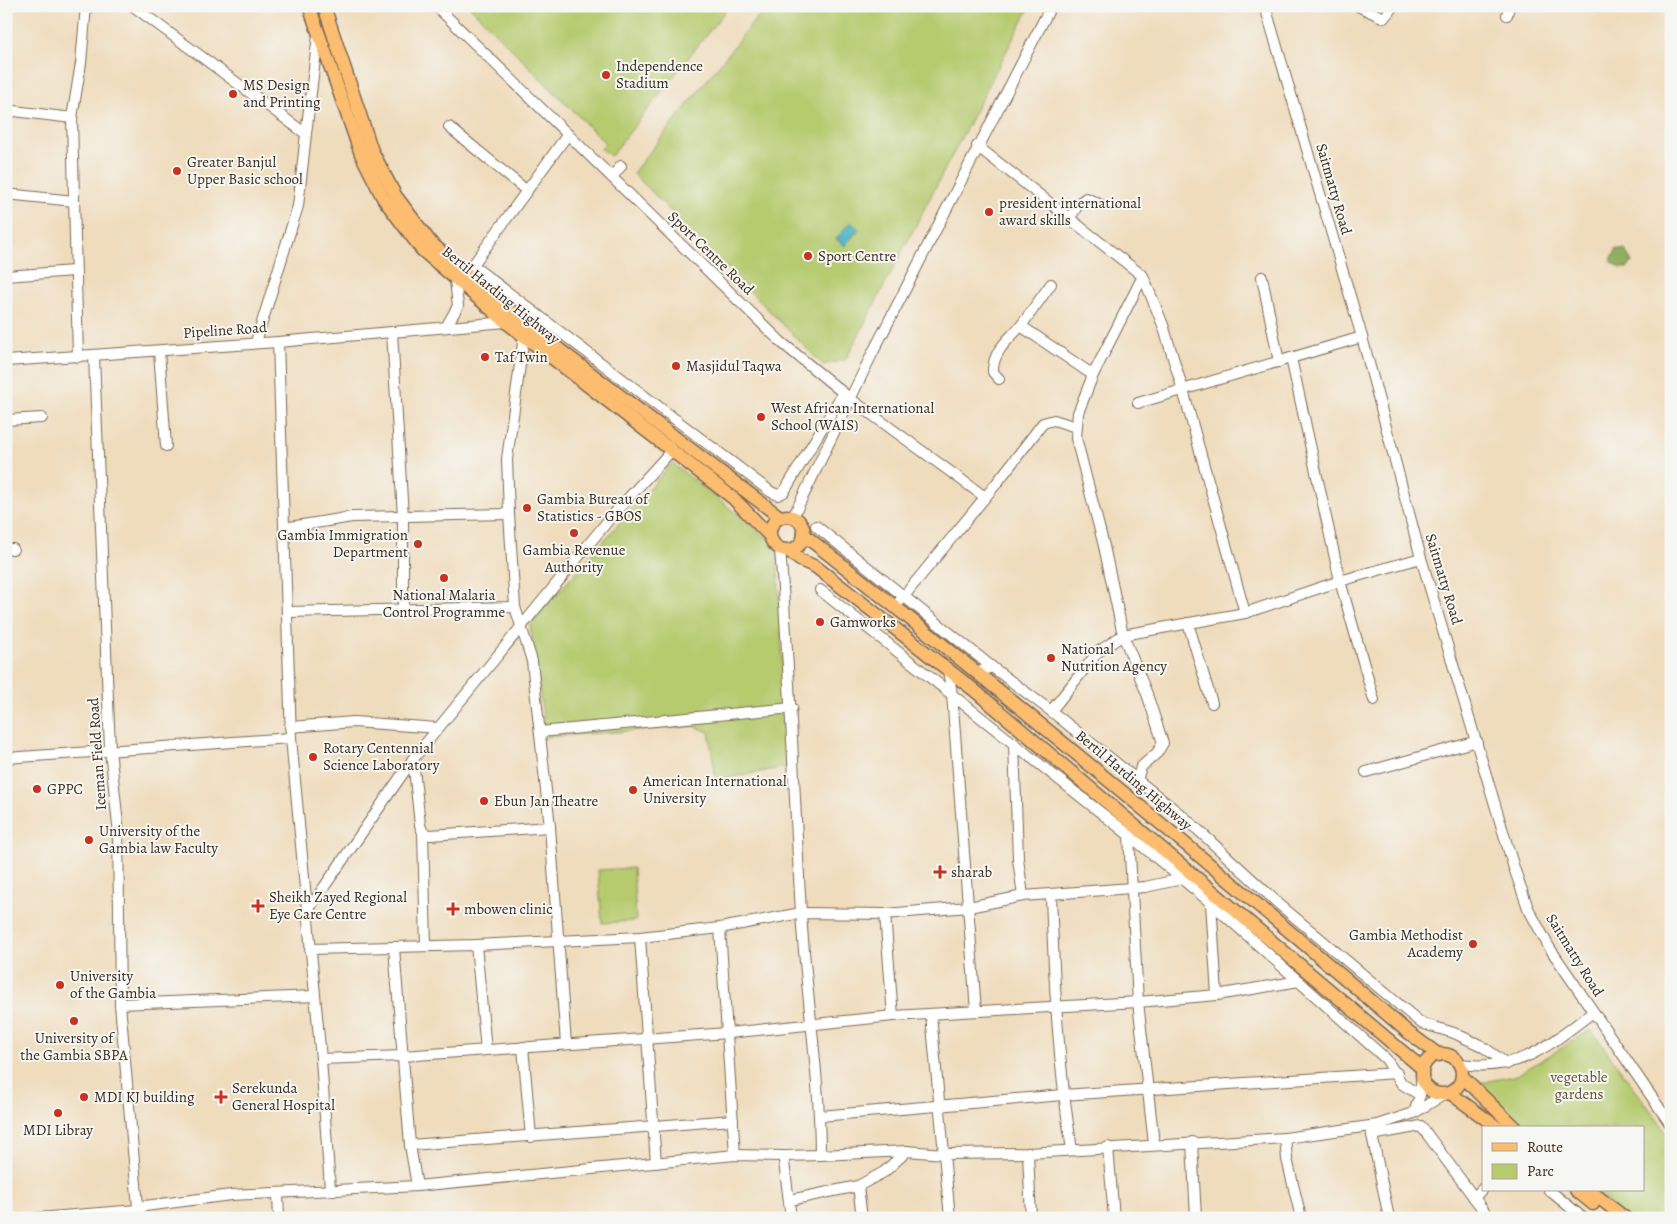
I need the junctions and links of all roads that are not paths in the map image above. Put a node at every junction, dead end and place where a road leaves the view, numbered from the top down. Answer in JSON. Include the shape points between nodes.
{"nodes":[{"id":1,"x":86,"y":6,"type":"edge"},
{"id":2,"x":133,"y":6,"type":"edge"},
{"id":3,"x":309,"y":6,"type":"edge"},
{"id":4,"x":324,"y":6,"type":"edge"},
{"id":5,"x":436,"y":6,"type":"edge"},
{"id":6,"x":1050,"y":6,"type":"edge"},
{"id":7,"x":1358,"y":6,"type":"edge"},
{"id":8,"x":1393,"y":6,"type":"edge"},
{"id":9,"x":1269,"y":9,"type":"edge"},
{"id":10,"x":318,"y":35,"type":"junction"},
{"id":11,"x":6,"y":110,"type":"edge"},
{"id":12,"x":72,"y":118,"type":"junction"},
{"id":13,"x":449,"y":127,"type":"dead end"},
{"id":14,"x":306,"y":134,"type":"junction"},
{"id":15,"x":568,"y":134,"type":"junction"},
{"id":16,"x":977,"y":146,"type":"junction"},
{"id":17,"x":621,"y":166,"type":"dead end"},
{"id":18,"x":612,"y":177,"type":"junction"},
{"id":19,"x":527,"y":191,"type":"junction"},
{"id":20,"x":6,"y":194,"type":"edge"},
{"id":21,"x":74,"y":201,"type":"junction"},
{"id":22,"x":1101,"y":205,"type":"dead end"},
{"id":23,"x":1070,"y":218,"type":"junction"},
{"id":24,"x":74,"y":271,"type":"junction"},
{"id":25,"x":464,"y":273,"type":"junction"},
{"id":26,"x":6,"y":276,"type":"edge"},
{"id":27,"x":1143,"y":276,"type":"junction"},
{"id":28,"x":1262,"y":277,"type":"dead end"},
{"id":29,"x":1051,"y":284,"type":"dead end"},
{"id":30,"x":506,"y":322,"type":"junction"},
{"id":31,"x":1021,"y":326,"type":"junction"},
{"id":32,"x":446,"y":327,"type":"junction"},
{"id":33,"x":392,"y":332,"type":"junction"},
{"id":34,"x":524,"y":336,"type":"junction"},
{"id":35,"x":1362,"y":337,"type":"junction"},
{"id":36,"x":256,"y":342,"type":"junction"},
{"id":37,"x":278,"y":342,"type":"junction"},
{"id":38,"x":159,"y":351,"type":"junction"},
{"id":39,"x":94,"y":356,"type":"junction"},
{"id":40,"x":78,"y":357,"type":"junction"},
{"id":41,"x":1291,"y":358,"type":"junction"},
{"id":42,"x":6,"y":361,"type":"edge"},
{"id":43,"x":1279,"y":362,"type":"junction"},
{"id":44,"x":1093,"y":375,"type":"junction"},
{"id":45,"x":999,"y":379,"type":"dead end"},
{"id":46,"x":1183,"y":390,"type":"junction"},
{"id":47,"x":847,"y":396,"type":"junction"},
{"id":48,"x":1138,"y":403,"type":"dead end"},
{"id":49,"x":42,"y":418,"type":"dead end"},
{"id":50,"x":6,"y":420,"type":"edge"},
{"id":51,"x":1076,"y":427,"type":"junction"},
{"id":52,"x":166,"y":446,"type":"dead end"},
{"id":53,"x":672,"y":450,"type":"junction"},
{"id":54,"x":985,"y":497,"type":"junction"},
{"id":55,"x":509,"y":514,"type":"junction"},
{"id":56,"x":403,"y":517,"type":"junction"},
{"id":57,"x":780,"y":517,"type":"junction"},
{"id":58,"x":793,"y":517,"type":"junction"},
{"id":59,"x":816,"y":526,"type":"dead end"},
{"id":60,"x":284,"y":528,"type":"junction"},
{"id":61,"x":804,"y":535,"type":"junction"},
{"id":62,"x":769,"y":536,"type":"junction"},
{"id":63,"x":785,"y":550,"type":"junction"},
{"id":64,"x":1421,"y":558,"type":"junction"},
{"id":65,"x":1340,"y":581,"type":"junction"},
{"id":66,"x":820,"y":590,"type":"dead end"},
{"id":67,"x":904,"y":595,"type":"junction"},
{"id":68,"x":515,"y":607,"type":"junction"},
{"id":69,"x":895,"y":607,"type":"junction"},
{"id":70,"x":403,"y":609,"type":"junction"},
{"id":71,"x":287,"y":612,"type":"junction"},
{"id":72,"x":1245,"y":613,"type":"junction"},
{"id":73,"x":1188,"y":624,"type":"junction"},
{"id":74,"x":521,"y":629,"type":"junction"},
{"id":75,"x":1123,"y":635,"type":"junction"},
{"id":76,"x":992,"y":667,"type":"junction"},
{"id":77,"x":948,"y":670,"type":"junction"},
{"id":78,"x":978,"y":672,"type":"junction"},
{"id":79,"x":952,"y":694,"type":"junction"},
{"id":80,"x":1374,"y":700,"type":"dead end"},
{"id":81,"x":1212,"y":703,"type":"dead end"},
{"id":82,"x":792,"y":708,"type":"junction"},
{"id":83,"x":1051,"y":711,"type":"junction"},
{"id":84,"x":438,"y":728,"type":"junction"},
{"id":85,"x":290,"y":732,"type":"junction"},
{"id":86,"x":540,"y":732,"type":"junction"},
{"id":87,"x":1478,"y":741,"type":"junction"},
{"id":88,"x":1014,"y":743,"type":"junction"},
{"id":89,"x":110,"y":749,"type":"junction"},
{"id":90,"x":6,"y":758,"type":"edge"},
{"id":91,"x":413,"y":759,"type":"junction"},
{"id":92,"x":1366,"y":772,"type":"dead end"},
{"id":93,"x":1137,"y":780,"type":"junction"},
{"id":94,"x":550,"y":827,"type":"junction"},
{"id":95,"x":423,"y":833,"type":"junction"},
{"id":96,"x":1129,"y":835,"type":"junction"},
{"id":97,"x":1182,"y":879,"type":"junction"},
{"id":98,"x":1133,"y":887,"type":"junction"},
{"id":99,"x":1051,"y":894,"type":"junction"},
{"id":100,"x":1023,"y":896,"type":"junction"},
{"id":101,"x":1211,"y":903,"type":"junction"},
{"id":102,"x":969,"y":907,"type":"junction"},
{"id":103,"x":306,"y":913,"type":"junction"},
{"id":104,"x":801,"y":914,"type":"junction"},
{"id":105,"x":885,"y":914,"type":"junction"},
{"id":106,"x":720,"y":928,"type":"junction"},
{"id":107,"x":640,"y":937,"type":"junction"},
{"id":108,"x":557,"y":941,"type":"junction"},
{"id":109,"x":476,"y":945,"type":"junction"},
{"id":110,"x":426,"y":946,"type":"junction"},
{"id":111,"x":394,"y":948,"type":"junction"},
{"id":112,"x":310,"y":949,"type":"junction"},
{"id":113,"x":1299,"y":981,"type":"junction"},
{"id":114,"x":1217,"y":995,"type":"junction"},
{"id":115,"x":315,"y":996,"type":"junction"},
{"id":116,"x":1138,"y":1002,"type":"junction"},
{"id":117,"x":120,"y":1004,"type":"junction"},
{"id":118,"x":1054,"y":1006,"type":"junction"},
{"id":119,"x":976,"y":1011,"type":"junction"},
{"id":120,"x":1593,"y":1012,"type":"junction"},
{"id":121,"x":931,"y":1015,"type":"junction"},
{"id":122,"x":894,"y":1016,"type":"junction"},
{"id":123,"x":810,"y":1026,"type":"junction"},
{"id":124,"x":728,"y":1033,"type":"junction"},
{"id":125,"x":647,"y":1039,"type":"junction"},
{"id":126,"x":566,"y":1044,"type":"junction"},
{"id":127,"x":523,"y":1048,"type":"junction"},
{"id":128,"x":486,"y":1050,"type":"junction"},
{"id":129,"x":1439,"y":1055,"type":"junction"},
{"id":130,"x":402,"y":1056,"type":"junction"},
{"id":131,"x":321,"y":1059,"type":"junction"},
{"id":132,"x":1507,"y":1064,"type":"junction"},
{"id":133,"x":1461,"y":1070,"type":"junction"},
{"id":134,"x":1423,"y":1072,"type":"junction"},
{"id":135,"x":1397,"y":1073,"type":"junction"},
{"id":136,"x":1146,"y":1091,"type":"junction"},
{"id":137,"x":1447,"y":1093,"type":"junction"},
{"id":138,"x":1063,"y":1094,"type":"junction"},
{"id":139,"x":1420,"y":1095,"type":"junction"},
{"id":140,"x":940,"y":1106,"type":"junction"},
{"id":141,"x":1414,"y":1113,"type":"junction"},
{"id":142,"x":820,"y":1116,"type":"junction"},
{"id":143,"x":733,"y":1120,"type":"junction"},
{"id":144,"x":1671,"y":1124,"type":"edge"},
{"id":145,"x":1495,"y":1126,"type":"edge"},
{"id":146,"x":1513,"y":1126,"type":"edge"},
{"id":147,"x":653,"y":1127,"type":"junction"},
{"id":148,"x":1371,"y":1131,"type":"junction"},
{"id":149,"x":531,"y":1137,"type":"junction"},
{"id":150,"x":1285,"y":1138,"type":"junction"},
{"id":151,"x":1192,"y":1142,"type":"junction"},
{"id":152,"x":1154,"y":1144,"type":"junction"},
{"id":153,"x":410,"y":1146,"type":"junction"},
{"id":154,"x":1108,"y":1147,"type":"junction"},
{"id":155,"x":1072,"y":1150,"type":"junction"},
{"id":156,"x":907,"y":1151,"type":"junction"},
{"id":157,"x":944,"y":1154,"type":"junction"},
{"id":158,"x":1028,"y":1154,"type":"junction"},
{"id":159,"x":735,"y":1155,"type":"junction"},
{"id":160,"x":820,"y":1155,"type":"junction"},
{"id":161,"x":785,"y":1156,"type":"junction"},
{"id":162,"x":656,"y":1163,"type":"junction"},
{"id":163,"x":416,"y":1186,"type":"junction"},
{"id":164,"x":858,"y":1186,"type":"junction"},
{"id":165,"x":1482,"y":1189,"type":"edge"},
{"id":166,"x":330,"y":1190,"type":"junction"},
{"id":167,"x":1551,"y":1192,"type":"edge"},
{"id":168,"x":1578,"y":1192,"type":"edge"},
{"id":169,"x":1592,"y":1192,"type":"edge"},
{"id":170,"x":278,"y":1195,"type":"junction"},
{"id":171,"x":1474,"y":1198,"type":"junction"},
{"id":172,"x":790,"y":1200,"type":"junction"},
{"id":173,"x":138,"y":1214,"type":"edge"},
{"id":174,"x":1485,"y":1217,"type":"edge"},
{"id":175,"x":38,"y":1218,"type":"edge"},
{"id":176,"x":279,"y":1218,"type":"edge"},
{"id":177,"x":792,"y":1218,"type":"edge"},
{"id":178,"x":862,"y":1218,"type":"edge"},
{"id":179,"x":950,"y":1218,"type":"edge"},
{"id":180,"x":1031,"y":1218,"type":"edge"},
{"id":181,"x":1114,"y":1218,"type":"edge"},
{"id":182,"x":1196,"y":1218,"type":"edge"},
{"id":183,"x":1301,"y":1218,"type":"edge"},
{"id":184,"x":1389,"y":1218,"type":"edge"},
{"id":185,"x":1582,"y":1218,"type":"edge"},
{"id":186,"x":1611,"y":1218,"type":"edge"},
{"id":187,"x":1625,"y":1218,"type":"edge"}],
"edges":[{"from":1,"to":12,"type":"street"},
{"from":2,"to":14,"type":"street"},
{"from":3,"to":10,"type":"main road","name":"Bertil Harding Highway"},
{"from":4,"to":25,"type":"main road","name":"Bertil Harding Highway","via":[[365,131],[386,177],[417,226]]},
{"from":5,"to":15,"type":"street","name":"Sport Centre Road"},
{"from":6,"to":16,"type":"street"},
{"from":7,"to":8,"type":"street","via":[[1384,18]]},
{"from":9,"to":35,"type":"street","name":"Saitmatty Road"},
{"from":10,"to":14,"type":"street"},
{"from":10,"to":25,"type":"main road","name":"Bertil Harding Highway","via":[[361,154],[383,198],[422,250]]},
{"from":11,"to":12,"type":"street"},
{"from":12,"to":21,"type":"street"},
{"from":13,"to":19,"type":"street"},
{"from":14,"to":36,"type":"street","via":[[298,206]]},
{"from":15,"to":18,"type":"street","name":"Sport Centre Road"},
{"from":15,"to":19,"type":"street"},
{"from":16,"to":23,"type":"street"},
{"from":16,"to":47,"type":"street","via":[[872,354]]},
{"from":17,"to":18,"type":"street"},
{"from":18,"to":47,"type":"street","name":"Sport Centre Road","via":[[781,342]]},
{"from":19,"to":25,"type":"street"},
{"from":20,"to":21,"type":"street"},
{"from":21,"to":24,"type":"street"},
{"from":22,"to":23,"type":"street","via":[[1086,198]]},
{"from":23,"to":27,"type":"street"},
{"from":24,"to":26,"type":"street"},
{"from":24,"to":40,"type":"street"},
{"from":25,"to":30,"type":"main road","name":"Bertil Harding Highway"},
{"from":25,"to":32,"type":"street","via":[[458,306]]},
{"from":25,"to":47,"type":"street","via":[[778,495],[784,492]]},
{"from":25,"to":57,"type":"main road","name":"Bertil Harding Highway"},
{"from":27,"to":44,"type":"street"},
{"from":27,"to":46,"type":"street","via":[[1163,325]]},
{"from":28,"to":43,"type":"street"},
{"from":29,"to":31,"type":"street"},
{"from":30,"to":32,"type":"street","name":"Pipeline Road"},
{"from":30,"to":34,"type":"main road","name":"Bertil Harding Highway"},
{"from":31,"to":44,"type":"street"},
{"from":31,"to":45,"type":"street","via":[[996,354],[992,364]]},
{"from":32,"to":33,"type":"street","name":"Pipeline Road"},
{"from":33,"to":37,"type":"street","name":"Pipeline Road"},
{"from":33,"to":56,"type":"street"},
{"from":34,"to":53,"type":"main road","name":"Bertil Harding Highway"},
{"from":34,"to":55,"type":"street","via":[[507,459]]},
{"from":35,"to":41,"type":"street"},
{"from":35,"to":64,"type":"street","name":"Saitmatty Road"},
{"from":36,"to":37,"type":"street","name":"Pipeline Road"},
{"from":36,"to":38,"type":"street","name":"Pipeline Road"},
{"from":37,"to":60,"type":"street"},
{"from":38,"to":39,"type":"street","name":"Pipeline Road"},
{"from":38,"to":52,"type":"street"},
{"from":39,"to":40,"type":"street","name":"Pipeline Road"},
{"from":39,"to":89,"type":"street","name":"Iceman Field Road"},
{"from":40,"to":42,"type":"street","name":"Pipeline Road"},
{"from":41,"to":43,"type":"street"},
{"from":41,"to":65,"type":"street"},
{"from":43,"to":46,"type":"street"},
{"from":44,"to":51,"type":"street"},
{"from":46,"to":48,"type":"street"},
{"from":46,"to":72,"type":"street"},
{"from":47,"to":54,"type":"street","name":"Sport Centre Road"},
{"from":47,"to":58,"type":"street"},
{"from":49,"to":50,"type":"street"},
{"from":51,"to":54,"type":"street","via":[[1054,420],[1043,423]]},
{"from":51,"to":75,"type":"street","via":[[1078,452],[1104,546]]},
{"from":53,"to":62,"type":"main road","name":"Bertil Harding Highway","via":[[733,498]]},
{"from":53,"to":74,"type":"street","via":[[611,518]]},
{"from":54,"to":67,"type":"street"},
{"from":55,"to":56,"type":"street"},
{"from":55,"to":68,"type":"street"},
{"from":56,"to":60,"type":"street","via":[[352,517]]},
{"from":56,"to":70,"type":"street"},
{"from":57,"to":58,"type":"main road"},
{"from":57,"to":62,"type":"main road","via":[[773,522]]},
{"from":58,"to":61,"type":"main road","via":[[800,522]]},
{"from":59,"to":67,"type":"street"},
{"from":60,"to":71,"type":"street"},
{"from":61,"to":63,"type":"main road","via":[[801,544]]},
{"from":61,"to":69,"type":"main road","name":"Bertil Harding Highway"},
{"from":62,"to":63,"type":"main road","via":[[773,544]]},
{"from":63,"to":77,"type":"main road","via":[[816,566]]},
{"from":63,"to":82,"type":"street"},
{"from":64,"to":65,"type":"street"},
{"from":64,"to":87,"type":"street","name":"Saitmatty Road"},
{"from":65,"to":72,"type":"street"},
{"from":65,"to":80,"type":"street"},
{"from":66,"to":79,"type":"street"},
{"from":67,"to":69,"type":"street"},
{"from":67,"to":76,"type":"street"},
{"from":68,"to":70,"type":"street"},
{"from":68,"to":74,"type":"street"},
{"from":69,"to":78,"type":"main road","name":"Bertil Harding Highway"},
{"from":70,"to":71,"type":"street"},
{"from":71,"to":85,"type":"street"},
{"from":72,"to":73,"type":"street"},
{"from":73,"to":75,"type":"street"},
{"from":73,"to":81,"type":"street"},
{"from":74,"to":84,"type":"street"},
{"from":74,"to":86,"type":"street","via":[[532,661]]},
{"from":75,"to":83,"type":"street","via":[[1098,652]]},
{"from":75,"to":93,"type":"street","via":[[1163,742],[1157,753],[1141,767]]},
{"from":76,"to":78,"type":"street"},
{"from":76,"to":83,"type":"street"},
{"from":77,"to":79,"type":"street"},
{"from":77,"to":134,"type":"main road"},
{"from":78,"to":129,"type":"main road","name":"Bertil Harding Highway"},
{"from":79,"to":88,"type":"street"},
{"from":79,"to":102,"type":"street"},
{"from":82,"to":86,"type":"street"},
{"from":82,"to":104,"type":"street"},
{"from":83,"to":93,"type":"street"},
{"from":84,"to":85,"type":"street","via":[[354,722]]},
{"from":84,"to":91,"type":"street"},
{"from":85,"to":89,"type":"street"},
{"from":85,"to":103,"type":"street"},
{"from":86,"to":94,"type":"street"},
{"from":87,"to":92,"type":"street"},
{"from":87,"to":120,"type":"street","name":"Saitmatty Road","via":[[1528,908],[1549,947]]},
{"from":88,"to":96,"type":"street"},
{"from":88,"to":100,"type":"street","via":[[1018,859]]},
{"from":89,"to":90,"type":"street"},
{"from":89,"to":117,"type":"street","name":"Iceman Field Road","via":[[118,825]]},
{"from":91,"to":95,"type":"street"},
{"from":91,"to":103,"type":"street"},
{"from":93,"to":132,"type":"street","via":[[1421,1023],[1482,1046]]},
{"from":94,"to":95,"type":"street"},
{"from":94,"to":108,"type":"street"},
{"from":95,"to":110,"type":"street"},
{"from":96,"to":97,"type":"street"},
{"from":96,"to":98,"type":"street"},
{"from":97,"to":98,"type":"street"},
{"from":97,"to":101,"type":"street"},
{"from":98,"to":99,"type":"street"},
{"from":98,"to":116,"type":"street"},
{"from":99,"to":100,"type":"street"},
{"from":99,"to":118,"type":"street"},
{"from":100,"to":102,"type":"street"},
{"from":101,"to":113,"type":"street"},
{"from":101,"to":114,"type":"street"},
{"from":102,"to":105,"type":"street"},
{"from":102,"to":119,"type":"street"},
{"from":103,"to":112,"type":"street"},
{"from":104,"to":105,"type":"street"},
{"from":104,"to":106,"type":"street"},
{"from":104,"to":123,"type":"street"},
{"from":105,"to":122,"type":"street"},
{"from":106,"to":107,"type":"street"},
{"from":106,"to":124,"type":"street"},
{"from":107,"to":108,"type":"street"},
{"from":107,"to":125,"type":"street"},
{"from":108,"to":109,"type":"street"},
{"from":108,"to":126,"type":"street"},
{"from":109,"to":110,"type":"street"},
{"from":109,"to":128,"type":"street"},
{"from":110,"to":111,"type":"street"},
{"from":111,"to":112,"type":"street"},
{"from":111,"to":130,"type":"street"},
{"from":112,"to":115,"type":"street"},
{"from":113,"to":114,"type":"street"},
{"from":113,"to":135,"type":"street","via":[[1386,1059]]},
{"from":114,"to":116,"type":"street"},
{"from":115,"to":117,"type":"street"},
{"from":115,"to":131,"type":"street"},
{"from":116,"to":118,"type":"street"},
{"from":116,"to":136,"type":"street"},
{"from":117,"to":173,"type":"street","name":"Iceman Field Road"},
{"from":118,"to":119,"type":"street"},
{"from":118,"to":138,"type":"street"},
{"from":119,"to":121,"type":"street"},
{"from":120,"to":132,"type":"street","via":[[1528,1058]]},
{"from":120,"to":144,"type":"street","name":"Saitmatty Road"},
{"from":121,"to":122,"type":"street"},
{"from":121,"to":140,"type":"street"},
{"from":122,"to":123,"type":"street"},
{"from":123,"to":124,"type":"street"},
{"from":123,"to":142,"type":"street"},
{"from":124,"to":125,"type":"street"},
{"from":124,"to":143,"type":"street"},
{"from":125,"to":126,"type":"street"},
{"from":125,"to":147,"type":"street"},
{"from":126,"to":127,"type":"street"},
{"from":127,"to":128,"type":"street"},
{"from":127,"to":149,"type":"street"},
{"from":128,"to":130,"type":"street"},
{"from":129,"to":133,"type":"main road","via":[[1451,1056]]},
{"from":129,"to":134,"type":"main road","via":[[1429,1060]]},
{"from":130,"to":131,"type":"street"},
{"from":130,"to":153,"type":"street"},
{"from":131,"to":166,"type":"street"},
{"from":132,"to":133,"type":"street"},
{"from":133,"to":137,"type":"main road","via":[[1459,1086]]},
{"from":133,"to":146,"type":"main road"},
{"from":134,"to":137,"type":"main road","via":[[1429,1089]]},
{"from":134,"to":139,"type":"street"},
{"from":135,"to":136,"type":"street"},
{"from":135,"to":139,"type":"street","via":[[1402,1084]]},
{"from":136,"to":138,"type":"street"},
{"from":136,"to":152,"type":"street"},
{"from":137,"to":141,"type":"street"},
{"from":137,"to":145,"type":"main road"},
{"from":138,"to":140,"type":"street"},
{"from":138,"to":155,"type":"street"},
{"from":139,"to":141,"type":"street"},
{"from":140,"to":142,"type":"street"},
{"from":140,"to":157,"type":"street"},
{"from":141,"to":148,"type":"street"},
{"from":142,"to":160,"type":"street"},
{"from":143,"to":147,"type":"street"},
{"from":143,"to":159,"type":"street"},
{"from":147,"to":149,"type":"street"},
{"from":147,"to":162,"type":"street"},
{"from":148,"to":150,"type":"street"},
{"from":148,"to":171,"type":"street","via":[[1421,1126]]},
{"from":148,"to":184,"type":"street"},
{"from":149,"to":153,"type":"street"},
{"from":150,"to":151,"type":"street"},
{"from":150,"to":183,"type":"street"},
{"from":151,"to":152,"type":"street"},
{"from":151,"to":182,"type":"street"},
{"from":152,"to":154,"type":"street"},
{"from":153,"to":163,"type":"street"},
{"from":154,"to":155,"type":"street"},
{"from":154,"to":181,"type":"street"},
{"from":155,"to":158,"type":"street"},
{"from":156,"to":157,"type":"street"},
{"from":156,"to":160,"type":"street"},
{"from":156,"to":164,"type":"street","via":[[884,1172]]},
{"from":157,"to":158,"type":"street"},
{"from":157,"to":179,"type":"street"},
{"from":158,"to":180,"type":"street"},
{"from":159,"to":161,"type":"street"},
{"from":159,"to":162,"type":"street"},
{"from":160,"to":161,"type":"street"},
{"from":161,"to":172,"type":"street"},
{"from":162,"to":163,"type":"street"},
{"from":163,"to":166,"type":"street"},
{"from":164,"to":172,"type":"street"},
{"from":164,"to":178,"type":"street"},
{"from":165,"to":171,"type":"street"},
{"from":166,"to":170,"type":"street"},
{"from":167,"to":185,"type":"street"},
{"from":168,"to":186,"type":"main road"},
{"from":169,"to":187,"type":"main road"},
{"from":170,"to":173,"type":"street","via":[[231,1195],[144,1206]]},
{"from":170,"to":176,"type":"street"},
{"from":171,"to":174,"type":"street"},
{"from":172,"to":177,"type":"street"},
{"from":173,"to":175,"type":"street"}]}
